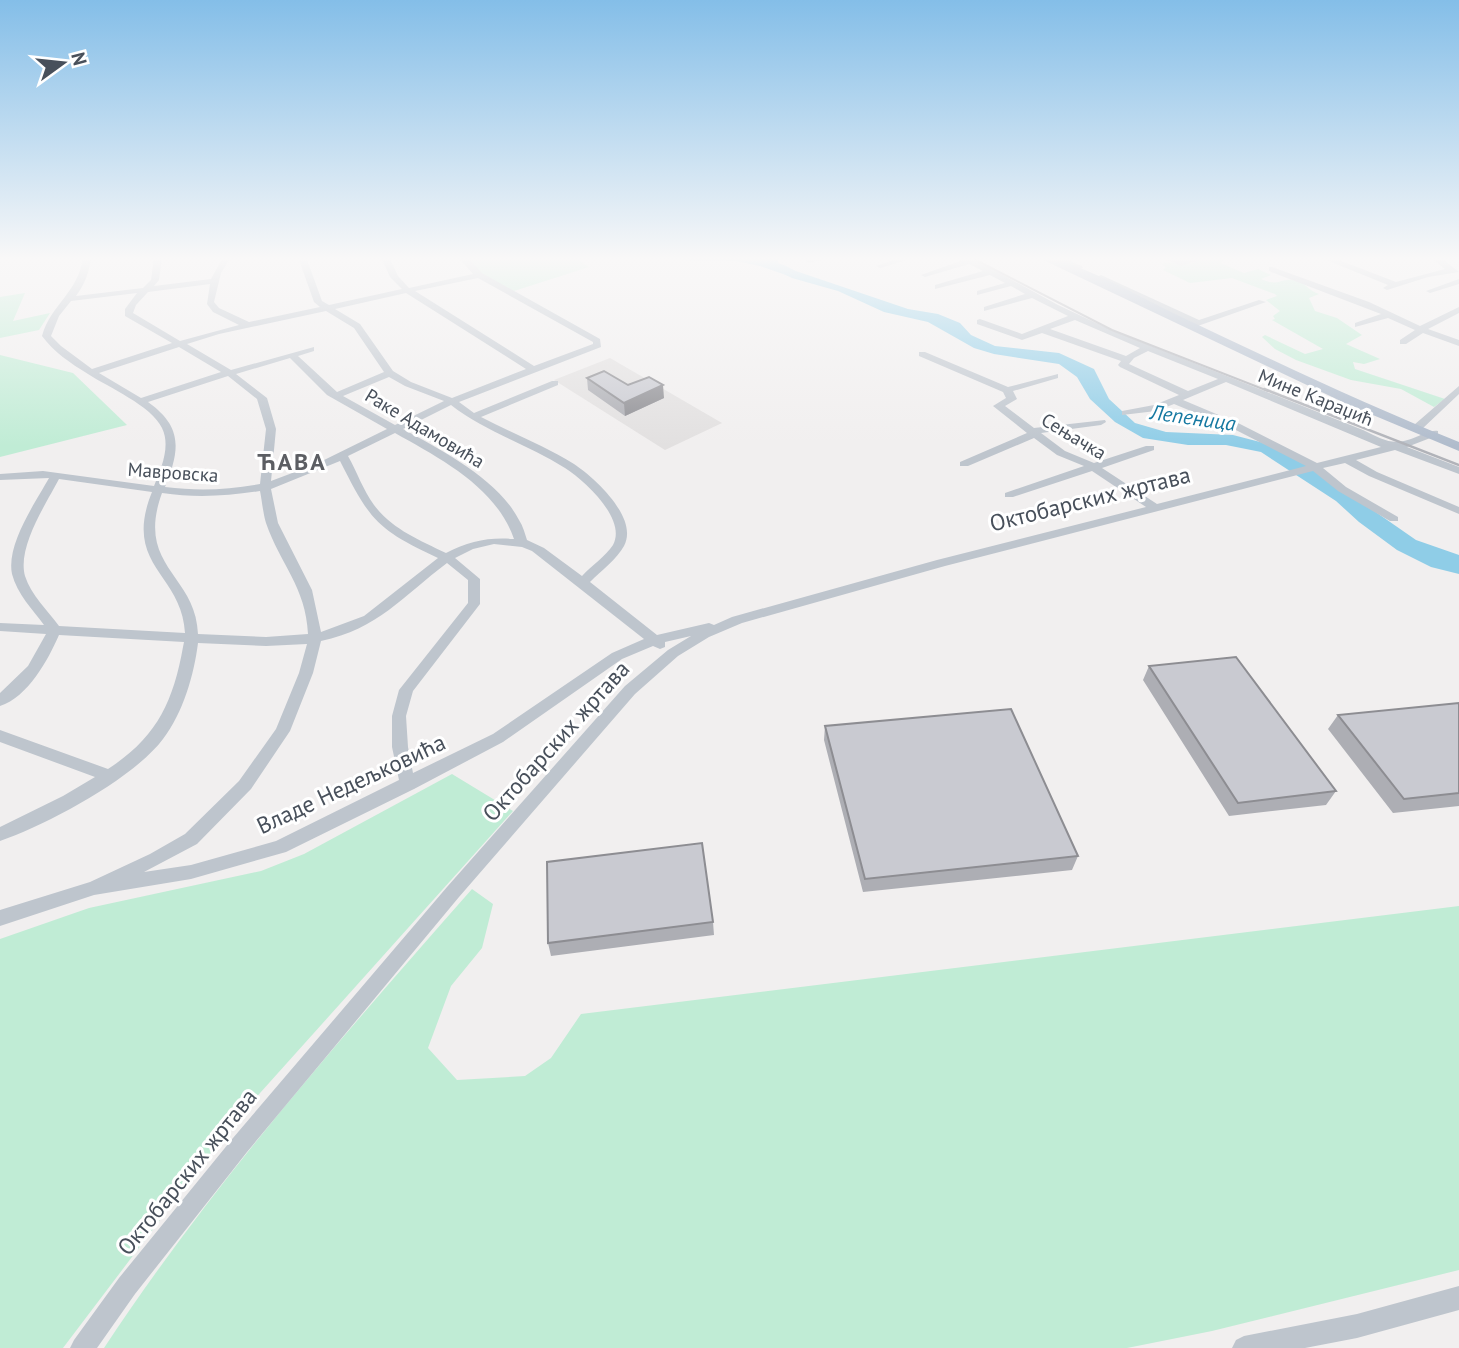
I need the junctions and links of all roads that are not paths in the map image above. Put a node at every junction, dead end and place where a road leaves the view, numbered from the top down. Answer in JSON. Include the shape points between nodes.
{"nodes":[{"id":1,"x":51,"y":320,"type":"edge"},
{"id":2,"x":139,"y":320,"type":"edge"},
{"id":3,"x":236,"y":320,"type":"edge"},
{"id":4,"x":272,"y":320,"type":"edge"},
{"id":5,"x":346,"y":320,"type":"edge"},
{"id":6,"x":454,"y":320,"type":"edge"},
{"id":7,"x":559,"y":320,"type":"edge"},
{"id":8,"x":1066,"y":320,"type":"edge"},
{"id":9,"x":1081,"y":320,"type":"edge"},
{"id":10,"x":1186,"y":320,"type":"edge"},
{"id":11,"x":1207,"y":320,"type":"edge"},
{"id":12,"x":1373,"y":320,"type":"edge"},
{"id":13,"x":1399,"y":320,"type":"edge"},
{"id":14,"x":1440,"y":320,"type":"edge"},
{"id":15,"x":980,"y":322,"type":"dead end"},
{"id":16,"x":1195,"y":324,"type":"junction"},
{"id":17,"x":247,"y":325,"type":"junction"},
{"id":18,"x":1358,"y":325,"type":"dead end"},
{"id":19,"x":1040,"y":329,"type":"junction"},
{"id":20,"x":1421,"y":330,"type":"junction"},
{"id":21,"x":178,"y":342,"type":"junction"},
{"id":22,"x":1404,"y":342,"type":"dead end"},
{"id":23,"x":1459,"y":343,"type":"edge"},
{"id":24,"x":1147,"y":348,"type":"junction"},
{"id":25,"x":311,"y":349,"type":"dead end"},
{"id":26,"x":922,"y":354,"type":"dead end"},
{"id":27,"x":294,"y":357,"type":"junction"},
{"id":28,"x":1127,"y":360,"type":"junction"},
{"id":29,"x":533,"y":370,"type":"junction"},
{"id":30,"x":92,"y":372,"type":"junction"},
{"id":31,"x":228,"y":372,"type":"junction"},
{"id":32,"x":390,"y":373,"type":"junction"},
{"id":33,"x":1055,"y":376,"type":"dead end"},
{"id":34,"x":1226,"y":379,"type":"junction"},
{"id":35,"x":555,"y":383,"type":"dead end"},
{"id":36,"x":1459,"y":389,"type":"edge"},
{"id":37,"x":1007,"y":390,"type":"junction"},
{"id":38,"x":1188,"y":395,"type":"junction"},
{"id":39,"x":336,"y":396,"type":"junction"},
{"id":40,"x":452,"y":401,"type":"junction"},
{"id":41,"x":1176,"y":401,"type":"junction"},
{"id":42,"x":139,"y":402,"type":"junction"},
{"id":43,"x":1364,"y":407,"type":"junction"},
{"id":44,"x":1126,"y":413,"type":"dead end"},
{"id":45,"x":474,"y":416,"type":"junction"},
{"id":46,"x":1101,"y":422,"type":"dead end"},
{"id":47,"x":1418,"y":427,"type":"junction"},
{"id":48,"x":393,"y":429,"type":"junction"},
{"id":49,"x":1033,"y":433,"type":"junction"},
{"id":50,"x":1432,"y":435,"type":"junction"},
{"id":51,"x":1459,"y":445,"type":"edge"},
{"id":52,"x":1393,"y":447,"type":"junction"},
{"id":53,"x":1150,"y":448,"type":"dead end"},
{"id":54,"x":342,"y":455,"type":"junction"},
{"id":55,"x":1345,"y":458,"type":"junction"},
{"id":56,"x":964,"y":464,"type":"dead end"},
{"id":57,"x":1092,"y":466,"type":"junction"},
{"id":58,"x":1311,"y":466,"type":"junction"},
{"id":59,"x":1459,"y":471,"type":"edge"},
{"id":60,"x":0,"y":477,"type":"edge"},
{"id":61,"x":55,"y":477,"type":"junction"},
{"id":62,"x":265,"y":486,"type":"junction"},
{"id":63,"x":159,"y":490,"type":"junction"},
{"id":64,"x":1009,"y":495,"type":"dead end"},
{"id":65,"x":1155,"y":509,"type":"junction"},
{"id":66,"x":1459,"y":511,"type":"edge"},
{"id":67,"x":1394,"y":519,"type":"dead end"},
{"id":68,"x":522,"y":543,"type":"junction"},
{"id":69,"x":444,"y":556,"type":"junction"},
{"id":70,"x":584,"y":581,"type":"junction"},
{"id":71,"x":737,"y":620,"type":"junction"},
{"id":72,"x":0,"y":627,"type":"edge"},
{"id":73,"x":55,"y":631,"type":"junction"},
{"id":74,"x":191,"y":638,"type":"junction"},
{"id":75,"x":315,"y":638,"type":"junction"},
{"id":76,"x":654,"y":640,"type":"junction"},
{"id":77,"x":673,"y":653,"type":"junction"},
{"id":78,"x":0,"y":701,"type":"edge"},
{"id":79,"x":0,"y":736,"type":"edge"},
{"id":80,"x":109,"y":776,"type":"junction"},
{"id":81,"x":408,"y":785,"type":"junction"},
{"id":82,"x":0,"y":834,"type":"edge"},
{"id":83,"x":94,"y":888,"type":"junction"},
{"id":84,"x":0,"y":918,"type":"edge"},
{"id":85,"x":1459,"y":1298,"type":"edge"},
{"id":86,"x":1315,"y":1342,"type":"edge"},
{"id":87,"x":82,"y":1348,"type":"edge"},
{"id":88,"x":1244,"y":1348,"type":"edge"}],
"edges":[{"from":1,"to":30,"type":"street","via":[[46,336],[51,344]]},
{"from":2,"to":21,"type":"street"},
{"from":3,"to":17,"type":"street"},
{"from":4,"to":17,"type":"street"},
{"from":5,"to":32,"type":"street","via":[[357,326]]},
{"from":6,"to":29,"type":"street"},
{"from":7,"to":29,"type":"street","name":"Мавровска","via":[[598,345]]},
{"from":8,"to":19,"type":"street"},
{"from":9,"to":24,"type":"street","name":"Мине Караџић"},
{"from":10,"to":16,"type":"main road"},
{"from":11,"to":16,"type":"street"},
{"from":12,"to":18,"type":"street"},
{"from":13,"to":20,"type":"street"},
{"from":14,"to":20,"type":"street"},
{"from":15,"to":19,"type":"street","via":[[1022,337]]},
{"from":16,"to":43,"type":"main road"},
{"from":17,"to":21,"type":"street"},
{"from":19,"to":28,"type":"street"},
{"from":20,"to":22,"type":"street"},
{"from":20,"to":23,"type":"street"},
{"from":21,"to":30,"type":"street"},
{"from":21,"to":31,"type":"street"},
{"from":24,"to":28,"type":"street"},
{"from":24,"to":34,"type":"street","name":"Мине Караџић"},
{"from":25,"to":27,"type":"street"},
{"from":26,"to":37,"type":"street"},
{"from":27,"to":31,"type":"street"},
{"from":27,"to":39,"type":"street","name":"Раке Адамовића"},
{"from":28,"to":38,"type":"street","via":[[1123,365]]},
{"from":29,"to":40,"type":"street","name":"Мавровска"},
{"from":30,"to":42,"type":"street"},
{"from":31,"to":42,"type":"street"},
{"from":31,"to":62,"type":"street","via":[[254,389],[267,407],[271,429]]},
{"from":32,"to":39,"type":"street"},
{"from":32,"to":40,"type":"street"},
{"from":33,"to":37,"type":"street","name":"Сењачка"},
{"from":34,"to":38,"type":"street"},
{"from":34,"to":52,"type":"street","name":"Мине Караџић"},
{"from":35,"to":45,"type":"street"},
{"from":36,"to":47,"type":"street"},
{"from":37,"to":49,"type":"street","name":"Сењачка","via":[[1012,399],[998,406]]},
{"from":38,"to":41,"type":"street"},
{"from":39,"to":48,"type":"street","name":"Раке Адамовића"},
{"from":40,"to":45,"type":"street"},
{"from":40,"to":48,"type":"street","name":"Мавровска"},
{"from":41,"to":44,"type":"street"},
{"from":41,"to":58,"type":"street","via":[[1236,426]]},
{"from":42,"to":63,"type":"street","via":[[169,429],[170,449]]},
{"from":43,"to":47,"type":"main road"},
{"from":43,"to":50,"type":"main road"},
{"from":45,"to":70,"type":"street","via":[[569,466],[617,513],[622,526],[619,545]]},
{"from":46,"to":49,"type":"street"},
{"from":47,"to":50,"type":"main road"},
{"from":48,"to":54,"type":"street","name":"Мавровска"},
{"from":48,"to":68,"type":"street","name":"Раке Адамовића","via":[[482,483],[513,515]]},
{"from":49,"to":56,"type":"street"},
{"from":49,"to":57,"type":"street","name":"Сењачка","via":[[1061,453]]},
{"from":50,"to":51,"type":"main road"},
{"from":50,"to":52,"type":"street","name":"Октобарских жртава"},
{"from":52,"to":55,"type":"street","name":"Октобарских жртава"},
{"from":52,"to":59,"type":"street","name":"Мине Караџић"},
{"from":53,"to":57,"type":"street"},
{"from":54,"to":62,"type":"street","name":"Мавровска"},
{"from":54,"to":69,"type":"street","via":[[377,516],[394,532]]},
{"from":55,"to":58,"type":"street","name":"Октобарских жртава"},
{"from":55,"to":66,"type":"street"},
{"from":57,"to":64,"type":"street"},
{"from":57,"to":65,"type":"street","name":"Сењачка"},
{"from":58,"to":65,"type":"street","name":"Октобарских жртава"},
{"from":58,"to":67,"type":"street"},
{"from":60,"to":61,"type":"street","name":"Мавровска"},
{"from":61,"to":63,"type":"street","name":"Мавровска"},
{"from":61,"to":73,"type":"street","via":[[17,562],[24,588]]},
{"from":62,"to":63,"type":"street","name":"Мавровска","via":[[206,494]]},
{"from":62,"to":75,"type":"street","via":[[272,523],[306,590]]},
{"from":63,"to":74,"type":"street","via":[[147,524],[150,549],[186,607]]},
{"from":65,"to":71,"type":"street","name":"Октобарских жртава"},
{"from":68,"to":69,"type":"street","via":[[489,542]]},
{"from":68,"to":70,"type":"street"},
{"from":69,"to":75,"type":"street","via":[[376,615]]},
{"from":69,"to":81,"type":"street","via":[[474,579],[474,604],[406,690],[399,727]]},
{"from":70,"to":76,"type":"street"},
{"from":71,"to":76,"type":"street","name":"Владе Недељковића"},
{"from":71,"to":77,"type":"street","name":"Октобарских жртава"},
{"from":72,"to":73,"type":"street"},
{"from":73,"to":74,"type":"street"},
{"from":73,"to":78,"type":"street","via":[[43,659]]},
{"from":74,"to":75,"type":"street","via":[[282,642]]},
{"from":74,"to":80,"type":"street","via":[[168,720],[145,749]]},
{"from":75,"to":83,"type":"street","via":[[283,731],[244,785],[191,839]]},
{"from":76,"to":77,"type":"street"},
{"from":76,"to":81,"type":"street","name":"Владе Недељковића","via":[[617,656],[498,738]]},
{"from":77,"to":87,"type":"street","name":"Октобарских жртава","via":[[630,690],[453,892],[240,1145]]},
{"from":79,"to":80,"type":"street"},
{"from":80,"to":82,"type":"street"},
{"from":81,"to":83,"type":"street","name":"Владе Недељковића","via":[[280,847],[191,872]]},
{"from":83,"to":84,"type":"street","name":"Владе Недељковића"},
{"from":85,"to":86,"type":"street"},
{"from":86,"to":88,"type":"street"}]}
